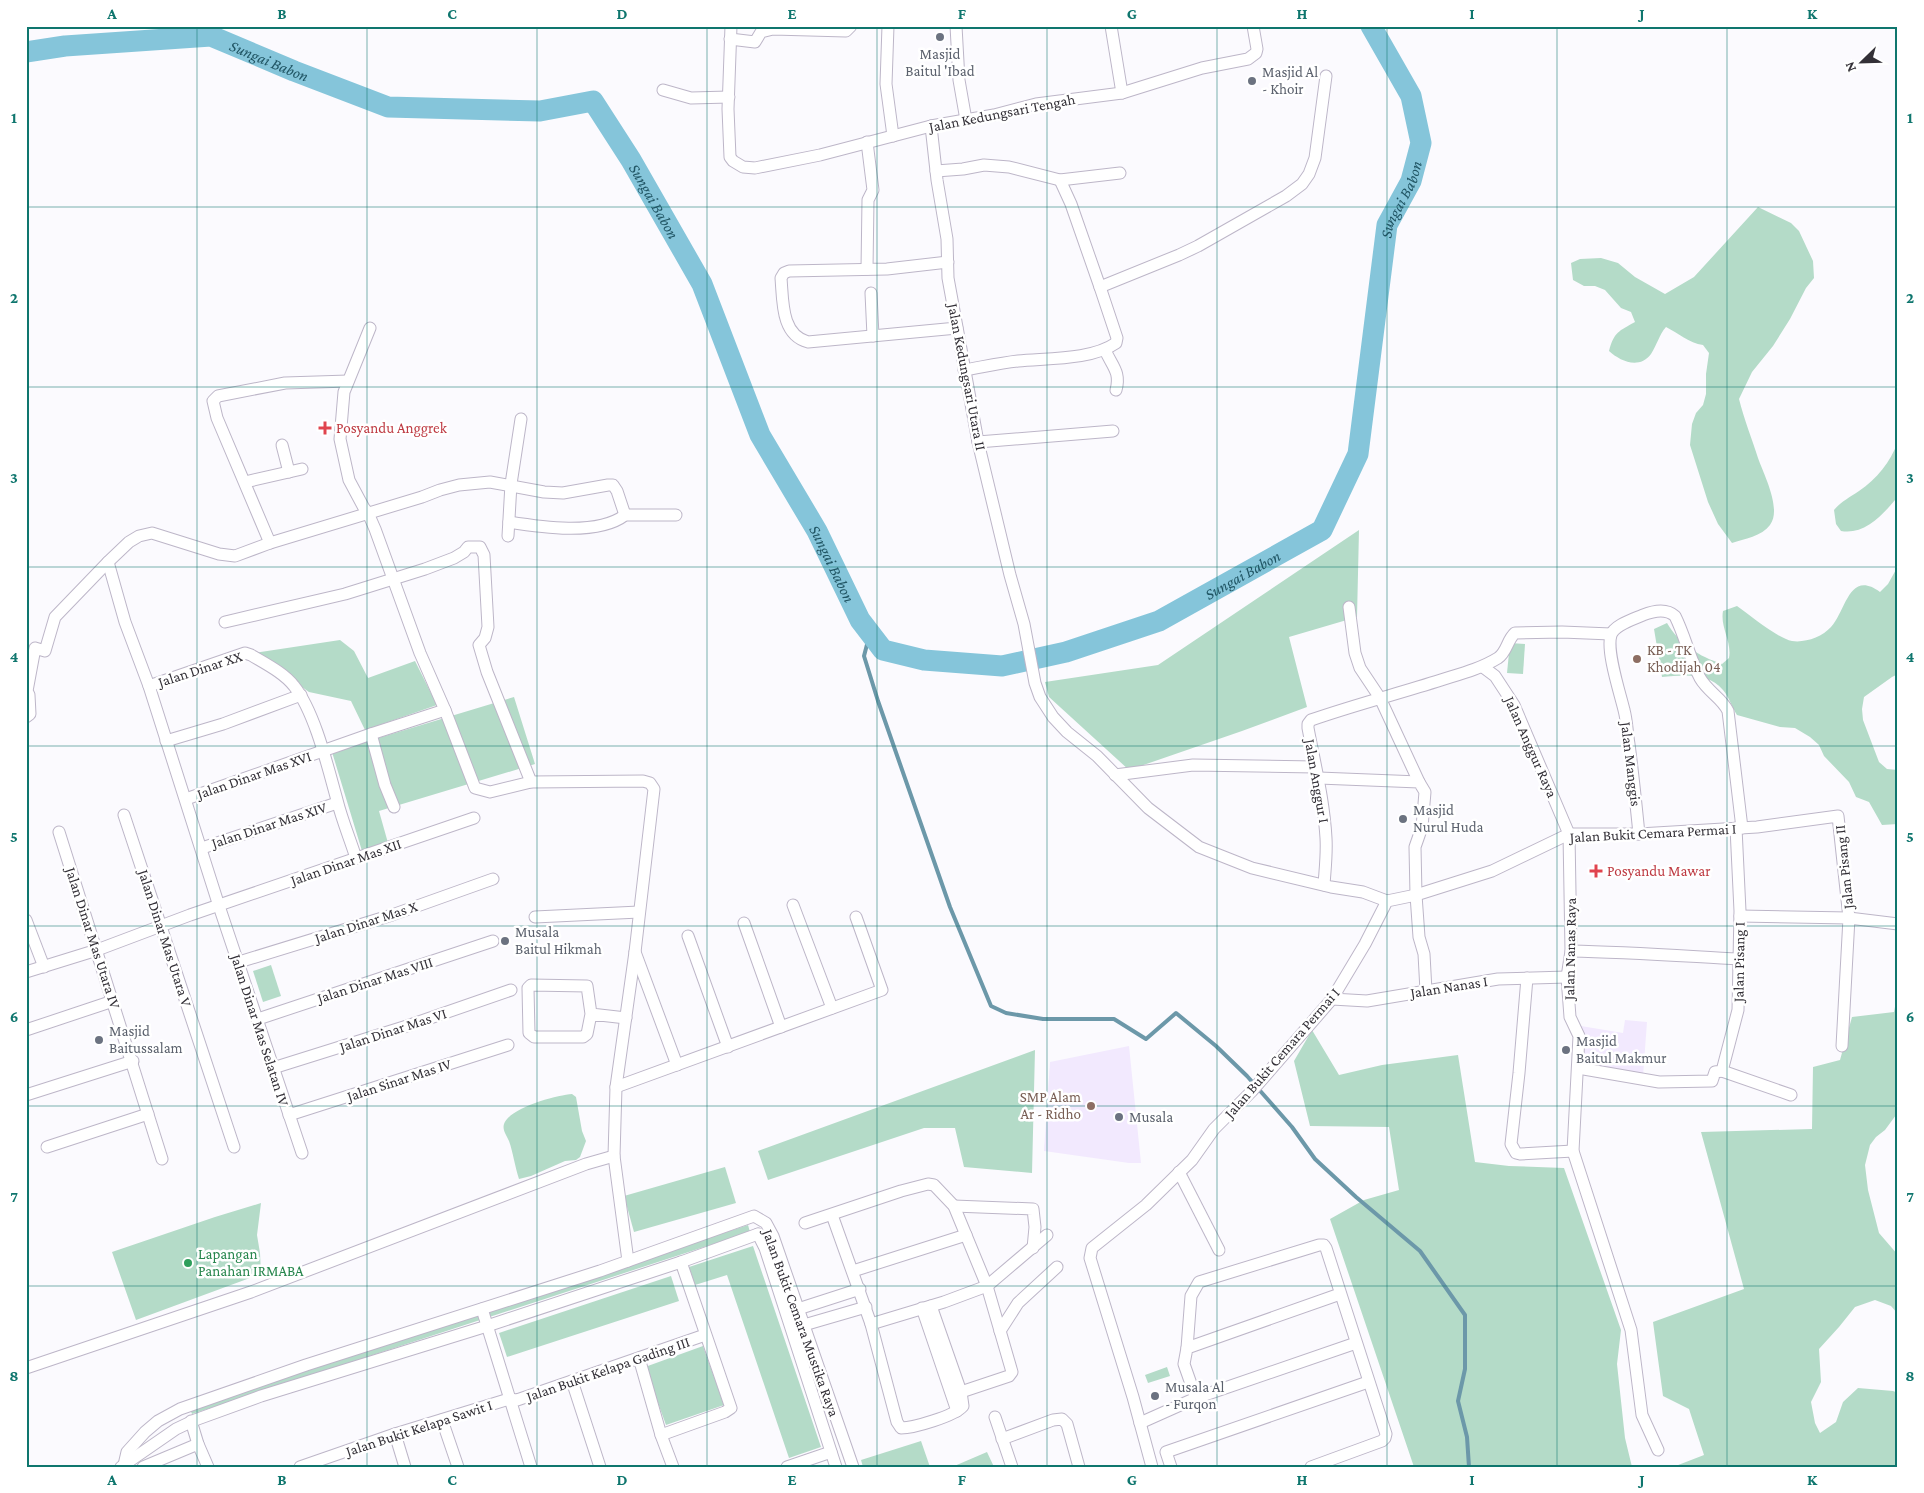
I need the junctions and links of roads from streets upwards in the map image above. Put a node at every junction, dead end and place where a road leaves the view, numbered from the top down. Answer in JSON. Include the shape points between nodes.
{"nodes":[{"id":1,"x":731,"y":26,"type":"edge"},
{"id":2,"x":851,"y":26,"type":"edge"},
{"id":3,"x":888,"y":26,"type":"edge"},
{"id":4,"x":956,"y":26,"type":"edge"},
{"id":5,"x":1111,"y":26,"type":"edge"},
{"id":6,"x":1253,"y":26,"type":"edge"},
{"id":7,"x":730,"y":40,"type":"junction"},
{"id":8,"x":1326,"y":76,"type":"dead end"},
{"id":9,"x":663,"y":90,"type":"dead end"},
{"id":10,"x":1122,"y":93,"type":"junction"},
{"id":11,"x":729,"y":97,"type":"junction"},
{"id":12,"x":966,"y":120,"type":"junction"},
{"id":13,"x":931,"y":126,"type":"junction"},
{"id":14,"x":893,"y":136,"type":"junction"},
{"id":15,"x":867,"y":142,"type":"junction"},
{"id":16,"x":936,"y":171,"type":"junction"},
{"id":17,"x":1120,"y":173,"type":"dead end"},
{"id":18,"x":1060,"y":180,"type":"junction"},
{"id":19,"x":948,"y":262,"type":"junction"},
{"id":20,"x":867,"y":269,"type":"junction"},
{"id":21,"x":1100,"y":287,"type":"junction"},
{"id":22,"x":871,"y":293,"type":"dead end"},
{"id":23,"x":370,"y":328,"type":"dead end"},
{"id":24,"x":957,"y":328,"type":"junction"},
{"id":25,"x":873,"y":336,"type":"junction"},
{"id":26,"x":1105,"y":350,"type":"junction"},
{"id":27,"x":964,"y":370,"type":"junction"},
{"id":28,"x":348,"y":381,"type":"junction"},
{"id":29,"x":1116,"y":390,"type":"dead end"},
{"id":30,"x":521,"y":418,"type":"dead end"},
{"id":31,"x":1113,"y":431,"type":"dead end"},
{"id":32,"x":978,"y":442,"type":"junction"},
{"id":33,"x":282,"y":445,"type":"dead end"},
{"id":34,"x":302,"y":468,"type":"dead end"},
{"id":35,"x":289,"y":472,"type":"junction"},
{"id":36,"x":245,"y":482,"type":"junction"},
{"id":37,"x":511,"y":484,"type":"junction"},
{"id":38,"x":368,"y":513,"type":"junction"},
{"id":39,"x":625,"y":515,"type":"junction"},
{"id":40,"x":676,"y":515,"type":"dead end"},
{"id":41,"x":509,"y":522,"type":"junction"},
{"id":42,"x":508,"y":536,"type":"dead end"},
{"id":43,"x":270,"y":543,"type":"junction"},
{"id":44,"x":108,"y":562,"type":"junction"},
{"id":45,"x":392,"y":578,"type":"junction"},
{"id":46,"x":1349,"y":606,"type":"dead end"},
{"id":47,"x":225,"y":622,"type":"dead end"},
{"id":48,"x":1611,"y":634,"type":"junction"},
{"id":49,"x":1482,"y":667,"type":"junction"},
{"id":50,"x":149,"y":686,"type":"junction"},
{"id":51,"x":26,"y":691,"type":"edge"},
{"id":52,"x":301,"y":695,"type":"junction"},
{"id":53,"x":1380,"y":698,"type":"junction"},
{"id":54,"x":445,"y":710,"type":"junction"},
{"id":55,"x":26,"y":717,"type":"edge"},
{"id":56,"x":371,"y":734,"type":"junction"},
{"id":57,"x":166,"y":741,"type":"junction"},
{"id":58,"x":323,"y":751,"type":"junction"},
{"id":59,"x":1317,"y":772,"type":"junction"},
{"id":60,"x":1115,"y":775,"type":"junction"},
{"id":61,"x":531,"y":782,"type":"junction"},
{"id":62,"x":1419,"y":782,"type":"junction"},
{"id":63,"x":186,"y":799,"type":"junction"},
{"id":64,"x":337,"y":803,"type":"junction"},
{"id":65,"x":394,"y":807,"type":"dead end"},
{"id":66,"x":124,"y":815,"type":"dead end"},
{"id":67,"x":1838,"y":816,"type":"joint"},
{"id":68,"x":474,"y":818,"type":"dead end"},
{"id":69,"x":1739,"y":828,"type":"junction"},
{"id":70,"x":59,"y":832,"type":"dead end"},
{"id":71,"x":1569,"y":834,"type":"junction"},
{"id":72,"x":1639,"y":834,"type":"junction"},
{"id":73,"x":202,"y":848,"type":"junction"},
{"id":74,"x":356,"y":858,"type":"junction"},
{"id":75,"x":493,"y":879,"type":"dead end"},
{"id":76,"x":1324,"y":885,"type":"junction"},
{"id":77,"x":1416,"y":895,"type":"junction"},
{"id":78,"x":1387,"y":900,"type":"junction"},
{"id":79,"x":793,"y":905,"type":"dead end"},
{"id":80,"x":219,"y":906,"type":"junction"},
{"id":81,"x":639,"y":912,"type":"junction"},
{"id":82,"x":1740,"y":916,"type":"junction"},
{"id":83,"x":536,"y":917,"type":"dead end"},
{"id":84,"x":856,"y":918,"type":"dead end"},
{"id":85,"x":1849,"y":918,"type":"junction"},
{"id":86,"x":26,"y":920,"type":"edge"},
{"id":87,"x":744,"y":923,"type":"dead end"},
{"id":88,"x":1898,"y":924,"type":"edge"},
{"id":89,"x":162,"y":927,"type":"junction"},
{"id":90,"x":688,"y":936,"type":"dead end"},
{"id":91,"x":493,"y":941,"type":"dead end"},
{"id":92,"x":97,"y":950,"type":"junction"},
{"id":93,"x":1571,"y":951,"type":"junction"},
{"id":94,"x":634,"y":952,"type":"junction"},
{"id":95,"x":1739,"y":959,"type":"junction"},
{"id":96,"x":239,"y":962,"type":"junction"},
{"id":97,"x":44,"y":967,"type":"junction"},
{"id":98,"x":26,"y":972,"type":"edge"},
{"id":99,"x":1567,"y":976,"type":"junction"},
{"id":100,"x":1527,"y":978,"type":"junction"},
{"id":101,"x":511,"y":990,"type":"dead end"},
{"id":102,"x":1426,"y":991,"type":"junction"},
{"id":103,"x":1332,"y":999,"type":"junction"},
{"id":104,"x":113,"y":1001,"type":"junction"},
{"id":105,"x":832,"y":1008,"type":"junction"},
{"id":106,"x":591,"y":1014,"type":"junction"},
{"id":107,"x":626,"y":1018,"type":"junction"},
{"id":108,"x":258,"y":1020,"type":"junction"},
{"id":109,"x":781,"y":1027,"type":"junction"},
{"id":110,"x":26,"y":1030,"type":"edge"},
{"id":111,"x":508,"y":1045,"type":"dead end"},
{"id":112,"x":728,"y":1046,"type":"junction"},
{"id":113,"x":1842,"y":1046,"type":"dead end"},
{"id":114,"x":132,"y":1061,"type":"junction"},
{"id":115,"x":677,"y":1065,"type":"junction"},
{"id":116,"x":274,"y":1068,"type":"junction"},
{"id":117,"x":1578,"y":1068,"type":"junction"},
{"id":118,"x":1722,"y":1072,"type":"junction"},
{"id":119,"x":616,"y":1087,"type":"junction"},
{"id":120,"x":26,"y":1095,"type":"edge"},
{"id":121,"x":1791,"y":1095,"type":"dead end"},
{"id":122,"x":148,"y":1114,"type":"junction"},
{"id":123,"x":289,"y":1115,"type":"junction"},
{"id":124,"x":234,"y":1147,"type":"dead end"},
{"id":125,"x":47,"y":1148,"type":"dead end"},
{"id":126,"x":1573,"y":1151,"type":"junction"},
{"id":127,"x":302,"y":1154,"type":"dead end"},
{"id":128,"x":614,"y":1156,"type":"junction"},
{"id":129,"x":162,"y":1159,"type":"dead end"},
{"id":130,"x":1179,"y":1172,"type":"junction"},
{"id":131,"x":954,"y":1206,"type":"junction"},
{"id":132,"x":832,"y":1215,"type":"junction"},
{"id":133,"x":766,"y":1222,"type":"junction"},
{"id":134,"x":806,"y":1223,"type":"dead end"},
{"id":135,"x":758,"y":1234,"type":"junction"},
{"id":136,"x":966,"y":1235,"type":"junction"},
{"id":137,"x":1047,"y":1235,"type":"dead end"},
{"id":138,"x":1033,"y":1248,"type":"junction"},
{"id":139,"x":1219,"y":1250,"type":"dead end"},
{"id":140,"x":628,"y":1261,"type":"junction"},
{"id":141,"x":681,"y":1262,"type":"junction"},
{"id":142,"x":1057,"y":1268,"type":"dead end"},
{"id":143,"x":854,"y":1271,"type":"junction"},
{"id":144,"x":987,"y":1286,"type":"junction"},
{"id":145,"x":860,"y":1289,"type":"junction"},
{"id":146,"x":1340,"y":1294,"type":"junction"},
{"id":147,"x":866,"y":1307,"type":"junction"},
{"id":148,"x":927,"y":1307,"type":"junction"},
{"id":149,"x":482,"y":1308,"type":"junction"},
{"id":150,"x":798,"y":1309,"type":"junction"},
{"id":151,"x":871,"y":1324,"type":"junction"},
{"id":152,"x":804,"y":1325,"type":"junction"},
{"id":153,"x":487,"y":1326,"type":"junction"},
{"id":154,"x":1000,"y":1331,"type":"junction"},
{"id":155,"x":705,"y":1335,"type":"junction"},
{"id":156,"x":1356,"y":1343,"type":"junction"},
{"id":157,"x":1187,"y":1348,"type":"junction"},
{"id":158,"x":639,"y":1358,"type":"junction"},
{"id":159,"x":26,"y":1368,"type":"edge"},
{"id":160,"x":819,"y":1368,"type":"junction"},
{"id":161,"x":806,"y":1373,"type":"junction"},
{"id":162,"x":572,"y":1381,"type":"junction"},
{"id":163,"x":1368,"y":1382,"type":"junction"},
{"id":164,"x":961,"y":1392,"type":"junction"},
{"id":165,"x":1196,"y":1398,"type":"junction"},
{"id":166,"x":510,"y":1399,"type":"junction"},
{"id":167,"x":957,"y":1411,"type":"junction"},
{"id":168,"x":995,"y":1417,"type":"dead end"},
{"id":169,"x":442,"y":1420,"type":"junction"},
{"id":170,"x":191,"y":1421,"type":"junction"},
{"id":171,"x":1140,"y":1423,"type":"junction"},
{"id":172,"x":395,"y":1434,"type":"junction"},
{"id":173,"x":661,"y":1435,"type":"junction"},
{"id":174,"x":1002,"y":1439,"type":"junction"},
{"id":175,"x":198,"y":1444,"type":"junction"},
{"id":176,"x":1658,"y":1450,"type":"dead end"},
{"id":177,"x":831,"y":1452,"type":"junction"},
{"id":178,"x":123,"y":1466,"type":"edge"},
{"id":179,"x":143,"y":1467,"type":"edge"},
{"id":180,"x":208,"y":1467,"type":"edge"},
{"id":181,"x":300,"y":1467,"type":"edge"},
{"id":182,"x":405,"y":1467,"type":"edge"},
{"id":183,"x":458,"y":1467,"type":"edge"},
{"id":184,"x":531,"y":1467,"type":"edge"},
{"id":185,"x":600,"y":1467,"type":"edge"},
{"id":186,"x":673,"y":1467,"type":"edge"},
{"id":187,"x":787,"y":1467,"type":"edge"},
{"id":188,"x":836,"y":1467,"type":"edge"},
{"id":189,"x":853,"y":1467,"type":"edge"},
{"id":190,"x":1012,"y":1467,"type":"edge"},
{"id":191,"x":1079,"y":1467,"type":"edge"},
{"id":192,"x":1152,"y":1467,"type":"edge"},
{"id":193,"x":1171,"y":1467,"type":"edge"},
{"id":194,"x":1311,"y":1467,"type":"edge"}],
"edges":[{"from":1,"to":7,"type":"street"},
{"from":2,"to":7,"type":"street","via":[[846,31],[773,30],[761,32],[755,42]]},
{"from":3,"to":14,"type":"street","via":[[886,84]]},
{"from":4,"to":12,"type":"street","via":[[959,80]]},
{"from":5,"to":10,"type":"street"},
{"from":6,"to":10,"type":"street","name":"Jalan Kedungsari Tengah","via":[[1257,49],[1248,59],[1202,68]]},
{"from":7,"to":11,"type":"street"},
{"from":8,"to":21,"type":"street","via":[[1315,158],[1302,184],[1192,249]]},
{"from":9,"to":11,"type":"street","via":[[691,98]]},
{"from":10,"to":12,"type":"street","name":"Jalan Kedungsari Tengah","via":[[1036,104]]},
{"from":11,"to":15,"type":"street","name":"Jalan Kedungsari Tengah","via":[[730,157],[743,167],[755,168],[827,154]]},
{"from":12,"to":13,"type":"street","name":"Jalan Kedungsari Tengah"},
{"from":13,"to":14,"type":"street","name":"Jalan Kedungsari Tengah"},
{"from":13,"to":16,"type":"street","name":"Jalan Kedungsari Utara II"},
{"from":14,"to":15,"type":"street","name":"Jalan Kedungsari Tengah"},
{"from":15,"to":20,"type":"street","via":[[873,190],[868,200]]},
{"from":16,"to":18,"type":"street","via":[[984,165],[1009,167]]},
{"from":16,"to":19,"type":"street","name":"Jalan Kedungsari Utara II"},
{"from":17,"to":18,"type":"street"},
{"from":18,"to":21,"type":"street"},
{"from":19,"to":20,"type":"street"},
{"from":19,"to":24,"type":"street","name":"Jalan Kedungsari Utara II"},
{"from":20,"to":25,"type":"street","via":[[789,271],[781,278],[784,314],[794,336],[808,342]]},
{"from":21,"to":26,"type":"street","via":[[1117,338],[1116,343]]},
{"from":22,"to":25,"type":"street"},
{"from":23,"to":28,"type":"street"},
{"from":24,"to":25,"type":"street"},
{"from":24,"to":27,"type":"street","name":"Jalan Kedungsari Utara II"},
{"from":26,"to":27,"type":"street"},
{"from":26,"to":29,"type":"street","via":[[1118,374]]},
{"from":27,"to":32,"type":"street","name":"Jalan Kedungsari Utara II"},
{"from":28,"to":36,"type":"street","via":[[285,383],[218,396],[213,401],[216,418]]},
{"from":28,"to":38,"type":"street","via":[[342,409],[342,453],[349,480]]},
{"from":30,"to":37,"type":"street"},
{"from":31,"to":32,"type":"street"},
{"from":32,"to":60,"type":"street","name":"Jalan Kedungsari Utara II","via":[[1040,697],[1067,732]]},
{"from":33,"to":35,"type":"street"},
{"from":34,"to":35,"type":"street"},
{"from":35,"to":36,"type":"street"},
{"from":36,"to":43,"type":"street"},
{"from":37,"to":38,"type":"street","via":[[490,482],[459,486]]},
{"from":37,"to":39,"type":"street","via":[[563,493],[613,485]]},
{"from":37,"to":41,"type":"street"},
{"from":38,"to":43,"type":"street"},
{"from":38,"to":45,"type":"street"},
{"from":39,"to":40,"type":"street"},
{"from":39,"to":41,"type":"street","via":[[619,520],[574,529]]},
{"from":41,"to":42,"type":"street"},
{"from":43,"to":44,"type":"street","via":[[227,556],[152,533],[129,542]]},
{"from":44,"to":50,"type":"street","name":"Jalan Dinar Mas Selatan IV","via":[[125,622]]},
{"from":44,"to":51,"type":"street","via":[[55,617],[45,651],[35,648]]},
{"from":45,"to":47,"type":"street","via":[[345,594]]},
{"from":45,"to":54,"type":"street"},
{"from":45,"to":61,"type":"street","via":[[445,562],[468,547],[480,547],[483,551],[488,627],[479,645]]},
{"from":46,"to":53,"type":"street","via":[[1360,668]]},
{"from":48,"to":49,"type":"street","via":[[1515,633],[1500,657]]},
{"from":48,"to":69,"type":"street","name":"Jalan Pisang I","via":[[1650,612],[1668,612],[1675,616],[1700,677],[1728,711]]},
{"from":48,"to":72,"type":"street","name":"Jalan Manggis","via":[[1610,648],[1624,710],[1635,784]]},
{"from":49,"to":53,"type":"street"},
{"from":49,"to":71,"type":"street","name":"Jalan Anggur Raya","via":[[1495,676],[1514,705]]},
{"from":50,"to":52,"type":"street","name":"Jalan Dinar XX","via":[[243,654],[251,655],[285,677]]},
{"from":50,"to":57,"type":"street","name":"Jalan Dinar Mas Selatan IV"},
{"from":51,"to":55,"type":"street","via":[[30,695],[30,714]]},
{"from":52,"to":57,"type":"street"},
{"from":52,"to":58,"type":"street"},
{"from":53,"to":59,"type":"street","name":"Jalan Anggur I","via":[[1311,720],[1308,728]]},
{"from":53,"to":62,"type":"street"},
{"from":54,"to":56,"type":"street","name":"Jalan Dinar Mas XVI"},
{"from":54,"to":61,"type":"street","via":[[475,788],[490,792]]},
{"from":56,"to":58,"type":"street","name":"Jalan Dinar Mas XVI"},
{"from":56,"to":65,"type":"street"},
{"from":57,"to":63,"type":"street","name":"Jalan Dinar Mas Selatan IV"},
{"from":58,"to":63,"type":"street","name":"Jalan Dinar Mas XVI"},
{"from":58,"to":64,"type":"street"},
{"from":59,"to":60,"type":"street","via":[[1193,765]]},
{"from":59,"to":62,"type":"street"},
{"from":59,"to":76,"type":"street","name":"Jalan Anggur I","via":[[1326,839]]},
{"from":60,"to":76,"type":"street","name":"Jalan Kedungsari Utara II","via":[[1148,808],[1199,847],[1252,868]]},
{"from":61,"to":81,"type":"street","via":[[643,781],[652,786],[653,802]]},
{"from":62,"to":77,"type":"street","via":[[1425,792],[1422,827],[1415,847]]},
{"from":63,"to":73,"type":"street","name":"Jalan Dinar Mas Selatan IV"},
{"from":64,"to":73,"type":"street","name":"Jalan Dinar Mas XIV"},
{"from":64,"to":74,"type":"street"},
{"from":66,"to":89,"type":"street","name":"Jalan Dinar Mas Utara V"},
{"from":67,"to":69,"type":"street","name":"Jalan Bukit Cemara Permai I"},
{"from":67,"to":85,"type":"street","name":"Jalan Pisang II"},
{"from":68,"to":74,"type":"street","name":"Jalan Dinar Mas XII"},
{"from":69,"to":72,"type":"street","name":"Jalan Bukit Cemara Permai I"},
{"from":69,"to":82,"type":"street","name":"Jalan Pisang I"},
{"from":70,"to":92,"type":"street","name":"Jalan Dinar Mas Utara IV"},
{"from":71,"to":72,"type":"street","name":"Jalan Bukit Cemara Permai I"},
{"from":71,"to":77,"type":"street","name":"Jalan Bukit Cemara Permai I","via":[[1492,871]]},
{"from":71,"to":93,"type":"street","name":"Jalan Nanas Raya"},
{"from":73,"to":80,"type":"street","name":"Jalan Dinar Mas Selatan IV"},
{"from":74,"to":80,"type":"street","name":"Jalan Dinar Mas XII"},
{"from":75,"to":96,"type":"street","name":"Jalan Dinar Mas X","via":[[392,915]]},
{"from":76,"to":78,"type":"street","name":"Jalan Kedungsari Utara II"},
{"from":77,"to":78,"type":"street","name":"Jalan Bukit Cemara Permai I"},
{"from":77,"to":102,"type":"street"},
{"from":78,"to":103,"type":"street","name":"Jalan Bukit Cemara Permai I"},
{"from":79,"to":105,"type":"street"},
{"from":80,"to":89,"type":"street","name":"Jalan Dinar Mas XII"},
{"from":80,"to":96,"type":"street","name":"Jalan Dinar Mas Selatan IV"},
{"from":81,"to":83,"type":"street"},
{"from":81,"to":94,"type":"street"},
{"from":82,"to":85,"type":"street"},
{"from":82,"to":95,"type":"street","name":"Jalan Pisang I"},
{"from":84,"to":105,"type":"street","via":[[882,990]]},
{"from":85,"to":88,"type":"street"},
{"from":85,"to":113,"type":"street","name":"Jalan Pisang II"},
{"from":86,"to":97,"type":"street"},
{"from":87,"to":109,"type":"street"},
{"from":89,"to":92,"type":"street","name":"Jalan Dinar Mas XII"},
{"from":89,"to":124,"type":"street","name":"Jalan Dinar Mas Utara V"},
{"from":90,"to":112,"type":"street"},
{"from":91,"to":108,"type":"street","name":"Jalan Dinar Mas VIII"},
{"from":92,"to":97,"type":"street","name":"Jalan Dinar Mas XII"},
{"from":92,"to":104,"type":"street","name":"Jalan Dinar Mas Utara IV"},
{"from":93,"to":95,"type":"street"},
{"from":93,"to":99,"type":"street","name":"Jalan Nanas Raya"},
{"from":94,"to":107,"type":"street"},
{"from":94,"to":115,"type":"street"},
{"from":95,"to":118,"type":"street","name":"Jalan Pisang I","via":[[1738,1010]]},
{"from":96,"to":108,"type":"street","name":"Jalan Dinar Mas Selatan IV"},
{"from":97,"to":98,"type":"street","name":"Jalan Dinar Mas XII"},
{"from":99,"to":100,"type":"street","name":"Jalan Nanas I"},
{"from":99,"to":117,"type":"street","name":"Jalan Nanas Raya","via":[[1570,1017],[1578,1036]]},
{"from":100,"to":102,"type":"street","name":"Jalan Nanas I","via":[[1498,979]]},
{"from":100,"to":126,"type":"street","via":[[1511,1144],[1520,1154]]},
{"from":101,"to":116,"type":"street","name":"Jalan Dinar Mas VI"},
{"from":102,"to":103,"type":"street","name":"Jalan Nanas I","via":[[1367,1000]]},
{"from":103,"to":130,"type":"street","name":"Jalan Bukit Cemara Permai I"},
{"from":104,"to":110,"type":"street"},
{"from":104,"to":114,"type":"street","name":"Jalan Dinar Mas Utara IV"},
{"from":105,"to":109,"type":"street"},
{"from":106,"to":106,"type":"street","via":[[587,986],[531,985],[528,988],[529,1034],[534,1037],[586,1036]]},
{"from":106,"to":107,"type":"street"},
{"from":107,"to":119,"type":"street"},
{"from":108,"to":116,"type":"street","name":"Jalan Dinar Mas Selatan IV"},
{"from":109,"to":112,"type":"street"},
{"from":111,"to":123,"type":"street","name":"Jalan Sinar Mas IV"},
{"from":112,"to":115,"type":"street"},
{"from":114,"to":120,"type":"street"},
{"from":114,"to":122,"type":"street","name":"Jalan Dinar Mas Utara IV"},
{"from":115,"to":119,"type":"street"},
{"from":116,"to":123,"type":"street","name":"Jalan Dinar Mas Selatan IV"},
{"from":117,"to":118,"type":"street","via":[[1659,1082],[1712,1081],[1715,1072]]},
{"from":117,"to":126,"type":"street","name":"Jalan Nanas Raya"},
{"from":118,"to":121,"type":"street"},
{"from":119,"to":128,"type":"street"},
{"from":122,"to":125,"type":"street"},
{"from":122,"to":129,"type":"street","name":"Jalan Dinar Mas Utara IV"},
{"from":123,"to":127,"type":"street","name":"Jalan Dinar Mas Selatan IV"},
{"from":126,"to":176,"type":"street","via":[[1631,1330],[1642,1414]]},
{"from":128,"to":140,"type":"street"},
{"from":128,"to":159,"type":"street","via":[[251,1292]]},
{"from":130,"to":139,"type":"street"},
{"from":130,"to":171,"type":"street","name":"Jalan Bukit Cemara Permai I","via":[[1090,1253]]},
{"from":131,"to":132,"type":"street","via":[[938,1188],[928,1184]]},
{"from":131,"to":136,"type":"street"},
{"from":131,"to":138,"type":"street","via":[[1033,1209]]},
{"from":132,"to":134,"type":"street"},
{"from":132,"to":143,"type":"street"},
{"from":133,"to":135,"type":"street","name":"Jalan Bukit Cemara Mustika Raya"},
{"from":133,"to":140,"type":"street","via":[[750,1217]]},
{"from":133,"to":150,"type":"street","name":"Jalan Bukit Cemara Mustika Raya"},
{"from":135,"to":141,"type":"street"},
{"from":135,"to":161,"type":"street","name":"Jalan Bukit Cemara Mustika Raya"},
{"from":136,"to":143,"type":"street"},
{"from":136,"to":144,"type":"street"},
{"from":137,"to":138,"type":"street"},
{"from":138,"to":144,"type":"street"},
{"from":140,"to":149,"type":"street"},
{"from":141,"to":153,"type":"street"},
{"from":141,"to":155,"type":"street"},
{"from":142,"to":154,"type":"street","via":[[1018,1303]]},
{"from":143,"to":145,"type":"street"},
{"from":144,"to":148,"type":"street"},
{"from":144,"to":154,"type":"street"},
{"from":145,"to":147,"type":"street"},
{"from":145,"to":150,"type":"street"},
{"from":146,"to":156,"type":"street"},
{"from":146,"to":157,"type":"street"},
{"from":146,"to":157,"type":"street","via":[[1324,1245],[1199,1282],[1191,1296]]},
{"from":147,"to":151,"type":"street"},
{"from":147,"to":152,"type":"street"},
{"from":148,"to":151,"type":"street"},
{"from":148,"to":164,"type":"street"},
{"from":148,"to":167,"type":"street"},
{"from":149,"to":153,"type":"street"},
{"from":149,"to":178,"type":"street","via":[[172,1412],[132,1446]]},
{"from":150,"to":152,"type":"street","name":"Jalan Bukit Cemara Mustika Raya"},
{"from":151,"to":167,"type":"street","via":[[900,1428]]},
{"from":152,"to":160,"type":"street","name":"Jalan Bukit Cemara Mustika Raya"},
{"from":153,"to":166,"type":"street"},
{"from":153,"to":170,"type":"street","via":[[245,1401]]},
{"from":154,"to":164,"type":"street","via":[[1012,1374]]},
{"from":155,"to":158,"type":"street","name":"Jalan Bukit Kelapa Gading III"},
{"from":155,"to":173,"type":"street","via":[[732,1408]]},
{"from":156,"to":163,"type":"street"},
{"from":156,"to":165,"type":"street"},
{"from":157,"to":165,"type":"street","via":[[1184,1364]]},
{"from":158,"to":162,"type":"street","name":"Jalan Bukit Kelapa Gading III"},
{"from":158,"to":173,"type":"street"},
{"from":160,"to":161,"type":"street"},
{"from":160,"to":189,"type":"street","name":"Jalan Bukit Cemara Mustika Raya"},
{"from":161,"to":177,"type":"street","name":"Jalan Bukit Cemara Mustika Raya"},
{"from":162,"to":166,"type":"street","name":"Jalan Bukit Kelapa Gading III","via":[[517,1400]]},
{"from":162,"to":185,"type":"street"},
{"from":163,"to":193,"type":"street","via":[[1166,1452]]},
{"from":163,"to":194,"type":"street","via":[[1385,1438]]},
{"from":164,"to":167,"type":"street","via":[[963,1406]]},
{"from":165,"to":171,"type":"street"},
{"from":166,"to":169,"type":"street","name":"Jalan Bukit Kelapa Sawit I"},
{"from":166,"to":184,"type":"street"},
{"from":168,"to":174,"type":"street"},
{"from":169,"to":172,"type":"street","name":"Jalan Bukit Kelapa Sawit I"},
{"from":169,"to":183,"type":"street"},
{"from":170,"to":175,"type":"street"},
{"from":170,"to":178,"type":"street"},
{"from":171,"to":192,"type":"street","name":"Jalan Bukit Cemara Permai I"},
{"from":172,"to":181,"type":"street","name":"Jalan Bukit Kelapa Sawit I"},
{"from":172,"to":182,"type":"street"},
{"from":173,"to":186,"type":"street"},
{"from":174,"to":190,"type":"street"},
{"from":174,"to":191,"type":"street","via":[[1062,1419],[1067,1424]]},
{"from":175,"to":179,"type":"street"},
{"from":175,"to":180,"type":"street"},
{"from":177,"to":187,"type":"street"},
{"from":177,"to":188,"type":"street","name":"Jalan Bukit Cemara Mustika Raya"}]}
